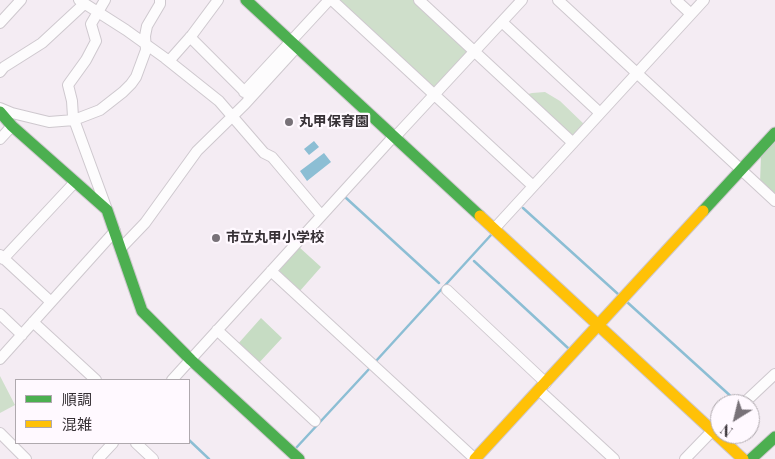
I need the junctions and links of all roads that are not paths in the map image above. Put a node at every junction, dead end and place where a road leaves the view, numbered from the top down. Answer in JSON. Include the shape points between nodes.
{"nodes":[{"id":1,"x":21,"y":0,"type":"edge"},
{"id":2,"x":106,"y":0,"type":"edge"},
{"id":3,"x":160,"y":0,"type":"edge"},
{"id":4,"x":218,"y":0,"type":"edge"},
{"id":5,"x":246,"y":0,"type":"edge"},
{"id":6,"x":331,"y":0,"type":"edge"},
{"id":7,"x":419,"y":0,"type":"edge"},
{"id":8,"x":522,"y":0,"type":"edge"},
{"id":9,"x":558,"y":0,"type":"edge"},
{"id":10,"x":676,"y":0,"type":"edge"},
{"id":11,"x":704,"y":0,"type":"edge"},
{"id":12,"x":81,"y":2,"type":"edge"},
{"id":13,"x":97,"y":12,"type":"junction"},
{"id":14,"x":691,"y":14,"type":"junction"},
{"id":15,"x":2,"y":17,"type":"edge"},
{"id":16,"x":502,"y":22,"type":"junction"},
{"id":17,"x":190,"y":37,"type":"junction"},
{"id":18,"x":146,"y":44,"type":"junction"},
{"id":19,"x":294,"y":44,"type":"junction"},
{"id":20,"x":474,"y":52,"type":"junction"},
{"id":21,"x":170,"y":61,"type":"junction"},
{"id":22,"x":0,"y":72,"type":"edge"},
{"id":23,"x":637,"y":74,"type":"junction"},
{"id":24,"x":435,"y":94,"type":"junction"},
{"id":25,"x":247,"y":95,"type":"junction"},
{"id":26,"x":0,"y":108,"type":"edge"},
{"id":27,"x":0,"y":112,"type":"edge"},
{"id":28,"x":600,"y":114,"type":"junction"},
{"id":29,"x":232,"y":115,"type":"junction"},
{"id":30,"x":74,"y":120,"type":"junction"},
{"id":31,"x":12,"y":126,"type":"junction"},
{"id":32,"x":775,"y":133,"type":"edge"},
{"id":33,"x":395,"y":137,"type":"junction"},
{"id":34,"x":0,"y":139,"type":"edge"},
{"id":35,"x":573,"y":143,"type":"junction"},
{"id":36,"x":742,"y":170,"type":"junction"},
{"id":37,"x":75,"y":182,"type":"junction"},
{"id":38,"x":534,"y":186,"type":"junction"},
{"id":39,"x":775,"y":201,"type":"edge"},
{"id":40,"x":107,"y":210,"type":"junction"},
{"id":41,"x":321,"y":215,"type":"junction"},
{"id":42,"x":494,"y":229,"type":"junction"},
{"id":43,"x":115,"y":231,"type":"junction"},
{"id":44,"x":121,"y":248,"type":"junction"},
{"id":45,"x":2,"y":257,"type":"edge"},
{"id":46,"x":272,"y":271,"type":"junction"},
{"id":47,"x":447,"y":290,"type":"dead end"},
{"id":48,"x":51,"y":302,"type":"junction"},
{"id":49,"x":0,"y":314,"type":"edge"},
{"id":50,"x":33,"y":322,"type":"junction"},
{"id":51,"x":599,"y":325,"type":"junction"},
{"id":52,"x":217,"y":330,"type":"junction"},
{"id":53,"x":22,"y":335,"type":"junction"},
{"id":54,"x":0,"y":359,"type":"edge"},
{"id":55,"x":191,"y":360,"type":"junction"},
{"id":56,"x":775,"y":374,"type":"edge"},
{"id":57,"x":95,"y":379,"type":"edge"},
{"id":58,"x":173,"y":379,"type":"edge"},
{"id":59,"x":542,"y":386,"type":"junction"},
{"id":60,"x":754,"y":394,"type":"edge"},
{"id":61,"x":316,"y":421,"type":"dead end"},
{"id":62,"x":710,"y":425,"type":"edge"},
{"id":63,"x":0,"y":434,"type":"edge"},
{"id":64,"x":710,"y":434,"type":"edge"},
{"id":65,"x":774,"y":441,"type":"edge"},
{"id":66,"x":112,"y":444,"type":"edge"},
{"id":67,"x":137,"y":444,"type":"edge"},
{"id":68,"x":729,"y":444,"type":"edge"},
{"id":69,"x":26,"y":459,"type":"edge"},
{"id":70,"x":98,"y":459,"type":"edge"},
{"id":71,"x":153,"y":459,"type":"edge"},
{"id":72,"x":299,"y":459,"type":"edge"},
{"id":73,"x":475,"y":459,"type":"edge"},
{"id":74,"x":614,"y":459,"type":"edge"},
{"id":75,"x":684,"y":459,"type":"edge"},
{"id":76,"x":743,"y":459,"type":"edge"},
{"id":77,"x":751,"y":459,"type":"edge"}],
"edges":[{"from":1,"to":15,"type":"street"},
{"from":2,"to":13,"type":"street"},
{"from":3,"to":18,"type":"street","via":[[147,26]]},
{"from":4,"to":17,"type":"street"},
{"from":5,"to":19,"type":"street"},
{"from":6,"to":19,"type":"street"},
{"from":6,"to":24,"type":"street"},
{"from":7,"to":20,"type":"street"},
{"from":8,"to":16,"type":"street"},
{"from":9,"to":23,"type":"street"},
{"from":10,"to":14,"type":"street"},
{"from":11,"to":14,"type":"street"},
{"from":12,"to":13,"type":"street"},
{"from":12,"to":22,"type":"street","via":[[42,43]]},
{"from":13,"to":18,"type":"street"},
{"from":13,"to":30,"type":"street","via":[[91,24],[96,41],[68,85]]},
{"from":14,"to":23,"type":"street"},
{"from":16,"to":20,"type":"street"},
{"from":16,"to":28,"type":"street"},
{"from":17,"to":21,"type":"street"},
{"from":17,"to":25,"type":"street"},
{"from":18,"to":21,"type":"street"},
{"from":18,"to":30,"type":"street","via":[[131,84],[100,110]]},
{"from":19,"to":25,"type":"street"},
{"from":19,"to":33,"type":"street"},
{"from":20,"to":24,"type":"street"},
{"from":20,"to":35,"type":"street"},
{"from":21,"to":29,"type":"street"},
{"from":23,"to":28,"type":"street"},
{"from":23,"to":36,"type":"street"},
{"from":24,"to":33,"type":"street"},
{"from":24,"to":38,"type":"street"},
{"from":25,"to":29,"type":"street"},
{"from":26,"to":30,"type":"street","via":[[49,122]]},
{"from":27,"to":31,"type":"street"},
{"from":28,"to":35,"type":"street"},
{"from":29,"to":41,"type":"street"},
{"from":29,"to":44,"type":"street","via":[[197,151],[145,223]]},
{"from":30,"to":40,"type":"street"},
{"from":31,"to":34,"type":"street"},
{"from":31,"to":37,"type":"street"},
{"from":32,"to":36,"type":"street"},
{"from":33,"to":41,"type":"street"},
{"from":33,"to":42,"type":"street"},
{"from":35,"to":38,"type":"street"},
{"from":36,"to":39,"type":"street"},
{"from":36,"to":51,"type":"street"},
{"from":37,"to":40,"type":"street"},
{"from":37,"to":45,"type":"street"},
{"from":38,"to":42,"type":"street"},
{"from":40,"to":43,"type":"street"},
{"from":41,"to":46,"type":"street"},
{"from":42,"to":51,"type":"street"},
{"from":43,"to":44,"type":"street"},
{"from":43,"to":48,"type":"street"},
{"from":44,"to":55,"type":"street","via":[[142,311]]},
{"from":45,"to":48,"type":"street"},
{"from":46,"to":52,"type":"street"},
{"from":46,"to":73,"type":"street"},
{"from":47,"to":59,"type":"street"},
{"from":48,"to":50,"type":"street"},
{"from":49,"to":53,"type":"street"},
{"from":50,"to":53,"type":"street"},
{"from":50,"to":57,"type":"street"},
{"from":51,"to":59,"type":"street"},
{"from":51,"to":62,"type":"street"},
{"from":52,"to":55,"type":"street"},
{"from":52,"to":61,"type":"street"},
{"from":53,"to":54,"type":"street"},
{"from":55,"to":58,"type":"street"},
{"from":55,"to":72,"type":"street"},
{"from":56,"to":60,"type":"street"},
{"from":59,"to":73,"type":"street"},
{"from":59,"to":74,"type":"street"},
{"from":63,"to":69,"type":"street"},
{"from":64,"to":75,"type":"street"},
{"from":65,"to":77,"type":"street"},
{"from":66,"to":70,"type":"street"},
{"from":67,"to":71,"type":"street"},
{"from":68,"to":76,"type":"street"}]}
